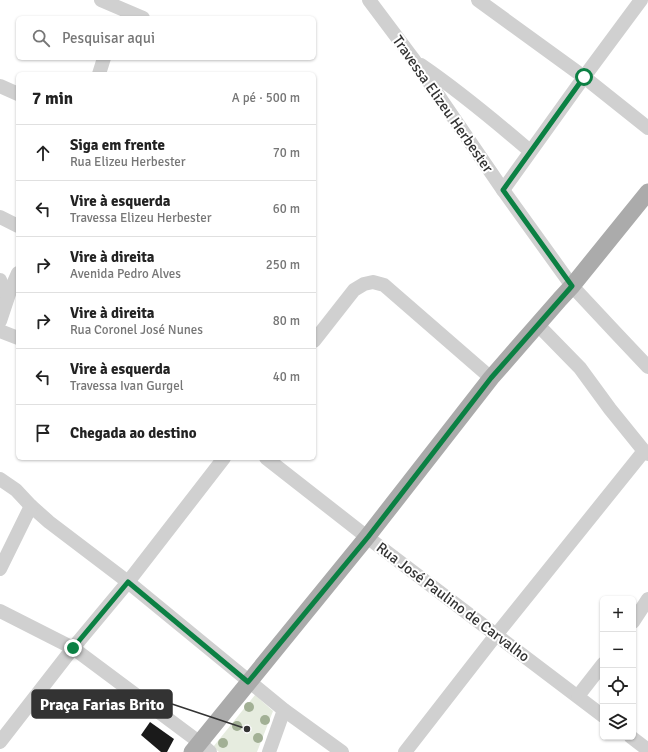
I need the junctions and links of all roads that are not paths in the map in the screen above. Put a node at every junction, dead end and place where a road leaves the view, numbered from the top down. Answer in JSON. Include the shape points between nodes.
{"nodes":[{"id":1,"x":101,"y":0,"type":"edge"},
{"id":2,"x":369,"y":0,"type":"edge"},
{"id":3,"x":478,"y":0,"type":"edge"},
{"id":4,"x":641,"y":0,"type":"edge"},
{"id":5,"x":122,"y":9,"type":"edge"},
{"id":6,"x":139,"y":16,"type":"edge"},
{"id":7,"x":103,"y":60,"type":"edge"},
{"id":8,"x":414,"y":60,"type":"junction"},
{"id":9,"x":100,"y":72,"type":"edge"},
{"id":10,"x":584,"y":77,"type":"junction"},
{"id":11,"x":0,"y":86,"type":"edge"},
{"id":12,"x":16,"y":93,"type":"edge"},
{"id":13,"x":648,"y":128,"type":"edge"},
{"id":14,"x":530,"y":151,"type":"junction"},
{"id":15,"x":503,"y":190,"type":"junction"},
{"id":16,"x":648,"y":192,"type":"edge"},
{"id":17,"x":0,"y":217,"type":"edge"},
{"id":18,"x":16,"y":225,"type":"edge"},
{"id":19,"x":16,"y":278,"type":"edge"},
{"id":20,"x":0,"y":280,"type":"edge"},
{"id":21,"x":572,"y":286,"type":"junction"},
{"id":22,"x":7,"y":298,"type":"junction"},
{"id":23,"x":0,"y":321,"type":"edge"},
{"id":24,"x":538,"y":325,"type":"junction"},
{"id":25,"x":0,"y":331,"type":"edge"},
{"id":26,"x":16,"y":337,"type":"edge"},
{"id":27,"x":316,"y":339,"type":"edge"},
{"id":28,"x":648,"y":367,"type":"edge"},
{"id":29,"x":491,"y":378,"type":"junction"},
{"id":30,"x":646,"y":452,"type":"edge"},
{"id":31,"x":222,"y":460,"type":"edge"},
{"id":32,"x":269,"y":460,"type":"edge"},
{"id":33,"x":0,"y":479,"type":"edge"},
{"id":34,"x":31,"y":506,"type":"junction"},
{"id":35,"x":368,"y":537,"type":"junction"},
{"id":36,"x":0,"y":569,"type":"edge"},
{"id":37,"x":128,"y":582,"type":"junction"},
{"id":38,"x":648,"y":599,"type":"edge"},
{"id":39,"x":0,"y":611,"type":"edge"},
{"id":40,"x":636,"y":617,"type":"edge"},
{"id":41,"x":496,"y":635,"type":"junction"},
{"id":42,"x":73,"y":648,"type":"junction"},
{"id":43,"x":600,"y":668,"type":"edge"},
{"id":44,"x":248,"y":682,"type":"junction"},
{"id":45,"x":578,"y":696,"type":"junction"},
{"id":46,"x":284,"y":710,"type":"junction"},
{"id":47,"x":600,"y":714,"type":"edge"},
{"id":48,"x":635,"y":740,"type":"edge"},
{"id":49,"x":0,"y":742,"type":"edge"},
{"id":50,"x":645,"y":747,"type":"edge"},
{"id":51,"x":200,"y":749,"type":"edge"},
{"id":52,"x":269,"y":752,"type":"edge"},
{"id":53,"x":342,"y":752,"type":"edge"},
{"id":54,"x":405,"y":752,"type":"edge"}],
"edges":[{"from":1,"to":5,"type":"street"},
{"from":2,"to":8,"type":"street","name":"Travessa Elizeu Herbester"},
{"from":3,"to":10,"type":"street"},
{"from":4,"to":10,"type":"street"},
{"from":5,"to":6,"type":"street"},
{"from":7,"to":9,"type":"street"},
{"from":8,"to":14,"type":"street","via":[[478,106]]},
{"from":8,"to":15,"type":"street","name":"Travessa Elizeu Herbester"},
{"from":10,"to":13,"type":"street"},
{"from":10,"to":14,"type":"street"},
{"from":11,"to":12,"type":"street"},
{"from":14,"to":15,"type":"street"},
{"from":15,"to":21,"type":"street","name":"Travessa Elizeu Herbester"},
{"from":16,"to":21,"type":"main road"},
{"from":17,"to":18,"type":"street"},
{"from":19,"to":22,"type":"street"},
{"from":20,"to":22,"type":"street"},
{"from":21,"to":24,"type":"main road"},
{"from":21,"to":28,"type":"street","name":"Travessa Elizeu Herbester"},
{"from":22,"to":23,"type":"street"},
{"from":24,"to":29,"type":"main road"},
{"from":24,"to":30,"type":"street","via":[[580,368]]},
{"from":25,"to":26,"type":"street"},
{"from":27,"to":29,"type":"street","via":[[354,290],[373,282],[384,285]]},
{"from":29,"to":35,"type":"main road"},
{"from":30,"to":41,"type":"street"},
{"from":31,"to":37,"type":"street"},
{"from":32,"to":35,"type":"street","name":"Rua José Paulino de Carvalho"},
{"from":33,"to":34,"type":"street","via":[[16,490]]},
{"from":34,"to":36,"type":"street"},
{"from":34,"to":37,"type":"street"},
{"from":35,"to":41,"type":"street","name":"Rua José Paulino de Carvalho"},
{"from":35,"to":44,"type":"main road"},
{"from":37,"to":42,"type":"street"},
{"from":37,"to":44,"type":"street"},
{"from":38,"to":40,"type":"street"},
{"from":39,"to":42,"type":"street"},
{"from":41,"to":45,"type":"street","name":"Rua José Paulino de Carvalho"},
{"from":41,"to":54,"type":"street"},
{"from":42,"to":49,"type":"street"},
{"from":42,"to":51,"type":"street"},
{"from":43,"to":45,"type":"street"},
{"from":44,"to":46,"type":"street"},
{"from":44,"to":51,"type":"main road"},
{"from":45,"to":47,"type":"street","name":"Rua José Paulino de Carvalho"},
{"from":46,"to":52,"type":"street"},
{"from":46,"to":53,"type":"street"},
{"from":48,"to":50,"type":"street"}]}
